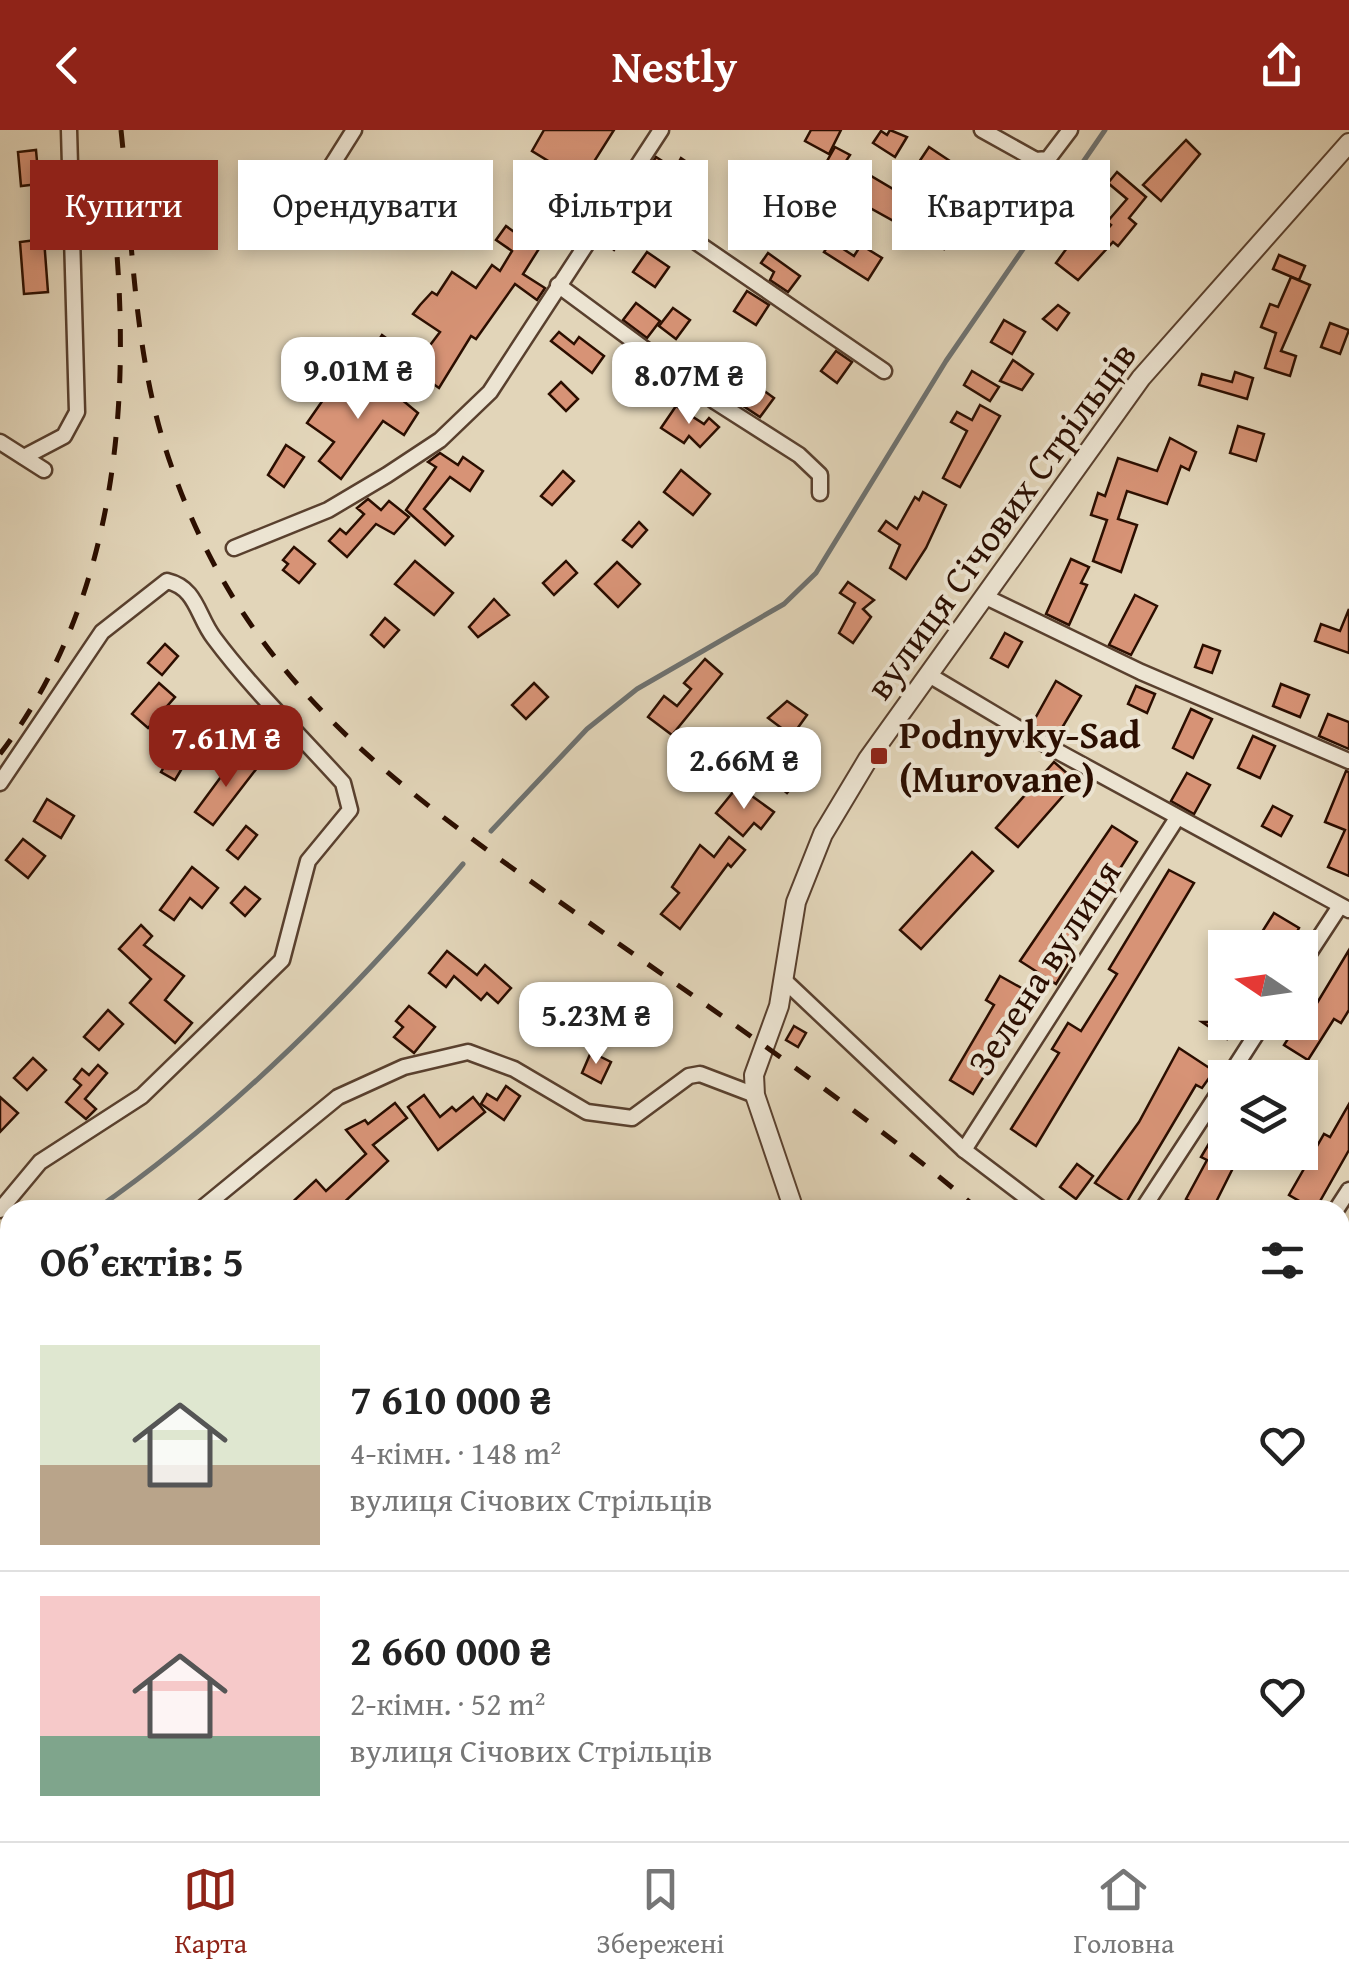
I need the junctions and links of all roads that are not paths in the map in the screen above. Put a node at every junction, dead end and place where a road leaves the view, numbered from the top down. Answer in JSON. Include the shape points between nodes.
{"nodes":[{"id":1,"x":70,"y":130,"type":"edge"},
{"id":2,"x":354,"y":130,"type":"edge"},
{"id":3,"x":661,"y":130,"type":"edge"},
{"id":4,"x":982,"y":130,"type":"edge"},
{"id":5,"x":1070,"y":130,"type":"edge"},
{"id":6,"x":1349,"y":144,"type":"edge"},
{"id":7,"x":335,"y":160,"type":"edge"},
{"id":8,"x":640,"y":160,"type":"edge"},
{"id":9,"x":580,"y":250,"type":"edge"},
{"id":10,"x":708,"y":250,"type":"edge"},
{"id":11,"x":558,"y":285,"type":"junction"},
{"id":12,"x":884,"y":371,"type":"dead end"},
{"id":13,"x":0,"y":442,"type":"edge"},
{"id":14,"x":24,"y":458,"type":"junction"},
{"id":15,"x":44,"y":470,"type":"dead end"},
{"id":16,"x":820,"y":492,"type":"dead end"},
{"id":17,"x":234,"y":548,"type":"dead end"},
{"id":18,"x":988,"y":598,"type":"junction"},
{"id":19,"x":929,"y":675,"type":"junction"},
{"id":20,"x":1349,"y":760,"type":"edge"},
{"id":21,"x":0,"y":782,"type":"edge"},
{"id":22,"x":1178,"y":818,"type":"junction"},
{"id":23,"x":1344,"y":908,"type":"edge"},
{"id":24,"x":1318,"y":943,"type":"edge"},
{"id":25,"x":786,"y":981,"type":"junction"},
{"id":26,"x":755,"y":1095,"type":"junction"},
{"id":27,"x":1208,"y":1109,"type":"edge"},
{"id":28,"x":964,"y":1150,"type":"junction"},
{"id":29,"x":8,"y":1200,"type":"edge"},
{"id":30,"x":212,"y":1200,"type":"edge"},
{"id":31,"x":791,"y":1200,"type":"edge"},
{"id":32,"x":1030,"y":1200,"type":"edge"},
{"id":33,"x":1149,"y":1200,"type":"edge"}],
"edges":[{"from":1,"to":14,"type":"street","via":[[77,412],[64,436]]},
{"from":2,"to":7,"type":"street"},
{"from":3,"to":8,"type":"street"},
{"from":4,"to":5,"type":"street","via":[[1036,160],[1048,159]]},
{"from":6,"to":18,"type":"street","name":"вулиця Січових Стрільців","via":[[1141,378]]},
{"from":9,"to":11,"type":"street"},
{"from":10,"to":12,"type":"street"},
{"from":11,"to":16,"type":"street","via":[[799,455],[820,475]]},
{"from":11,"to":17,"type":"street","via":[[490,392],[440,440],[328,510]]},
{"from":13,"to":14,"type":"street"},
{"from":14,"to":15,"type":"street"},
{"from":18,"to":19,"type":"street","name":"вулиця Січових Стрільців"},
{"from":18,"to":20,"type":"street"},
{"from":19,"to":22,"type":"street"},
{"from":19,"to":25,"type":"street","name":"вулиця Січових Стрільців","via":[[860,771],[811,857],[796,902]]},
{"from":21,"to":29,"type":"street","via":[[102,632],[167,581],[192,595],[212,636],[343,782],[351,801],[308,861],[282,960],[142,1096],[40,1162]]},
{"from":22,"to":23,"type":"street"},
{"from":22,"to":28,"type":"street","name":"Зелена вулиця"},
{"from":23,"to":24,"type":"street"},
{"from":25,"to":26,"type":"street","name":"вулиця Січових Стрільців","via":[[756,1064]]},
{"from":25,"to":28,"type":"street"},
{"from":26,"to":30,"type":"street","via":[[700,1074],[632,1118],[587,1112],[514,1069],[468,1052],[404,1067],[338,1097]]},
{"from":26,"to":31,"type":"street"},
{"from":27,"to":33,"type":"street"},
{"from":28,"to":32,"type":"street"}]}
